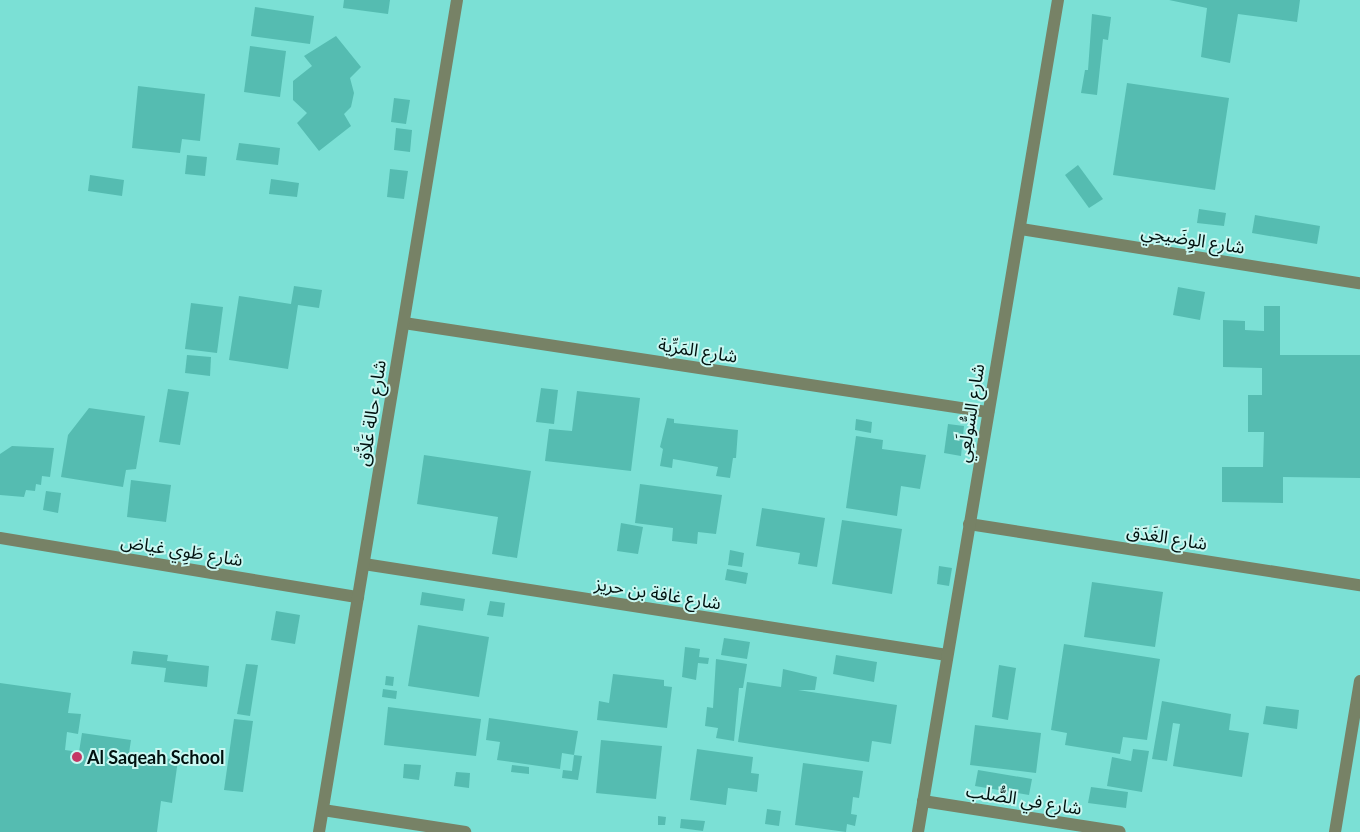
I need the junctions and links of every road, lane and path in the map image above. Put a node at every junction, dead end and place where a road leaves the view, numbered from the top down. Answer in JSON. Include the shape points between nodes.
{"nodes":[{"id":1,"x":457,"y":0,"type":"edge"},
{"id":2,"x":1058,"y":0,"type":"edge"},
{"id":3,"x":1021,"y":229,"type":"junction"},
{"id":4,"x":1360,"y":283,"type":"edge"},
{"id":5,"x":404,"y":323,"type":"junction"},
{"id":6,"x":988,"y":412,"type":"junction"},
{"id":7,"x":969,"y":524,"type":"junction"},
{"id":8,"x":0,"y":538,"type":"edge"},
{"id":9,"x":364,"y":564,"type":"junction"},
{"id":10,"x":1360,"y":585,"type":"edge"},
{"id":11,"x":358,"y":597,"type":"junction"},
{"id":12,"x":947,"y":655,"type":"junction"},
{"id":13,"x":1360,"y":681,"type":"edge"},
{"id":14,"x":923,"y":801,"type":"junction"},
{"id":15,"x":323,"y":810,"type":"junction"},
{"id":16,"x":320,"y":832,"type":"edge"},
{"id":17,"x":465,"y":832,"type":"edge"},
{"id":18,"x":918,"y":832,"type":"edge"},
{"id":19,"x":1120,"y":832,"type":"edge"},
{"id":20,"x":1335,"y":832,"type":"edge"}],
"edges":[{"from":1,"to":5,"type":"street","name":"شارع حالة عَلاَّق"},
{"from":2,"to":3,"type":"street","name":"شارع السُّولَعِي"},
{"from":3,"to":4,"type":"street","name":"شارع الوِضَيحِي"},
{"from":3,"to":6,"type":"street","name":"شارع السُّولَعِي"},
{"from":5,"to":6,"type":"street","name":"شارع المَرِّية"},
{"from":5,"to":9,"type":"street","name":"شارع حالة عَلاَّق"},
{"from":6,"to":7,"type":"street","name":"شارع السُّولَعِي"},
{"from":7,"to":10,"type":"street","name":"شارع الغَدَق"},
{"from":7,"to":12,"type":"street","name":"شارع السُّولَعِي"},
{"from":8,"to":11,"type":"street","name":"شارع طَوِي غياض"},
{"from":9,"to":11,"type":"street","name":"شارع حالة عَلاَّق"},
{"from":9,"to":12,"type":"street","name":"شارع غافة بن حريز"},
{"from":11,"to":15,"type":"street","name":"شارع حالة عَلاَّق"},
{"from":12,"to":14,"type":"street","name":"شارع السُّولَعِي"},
{"from":13,"to":20,"type":"street"},
{"from":14,"to":18,"type":"street","name":"شارع السُّولَعِي"},
{"from":14,"to":19,"type":"street","name":"شارع في الصُّلب"},
{"from":15,"to":16,"type":"street","name":"شارع حالة عَلاَّق"},
{"from":15,"to":17,"type":"street"}]}
